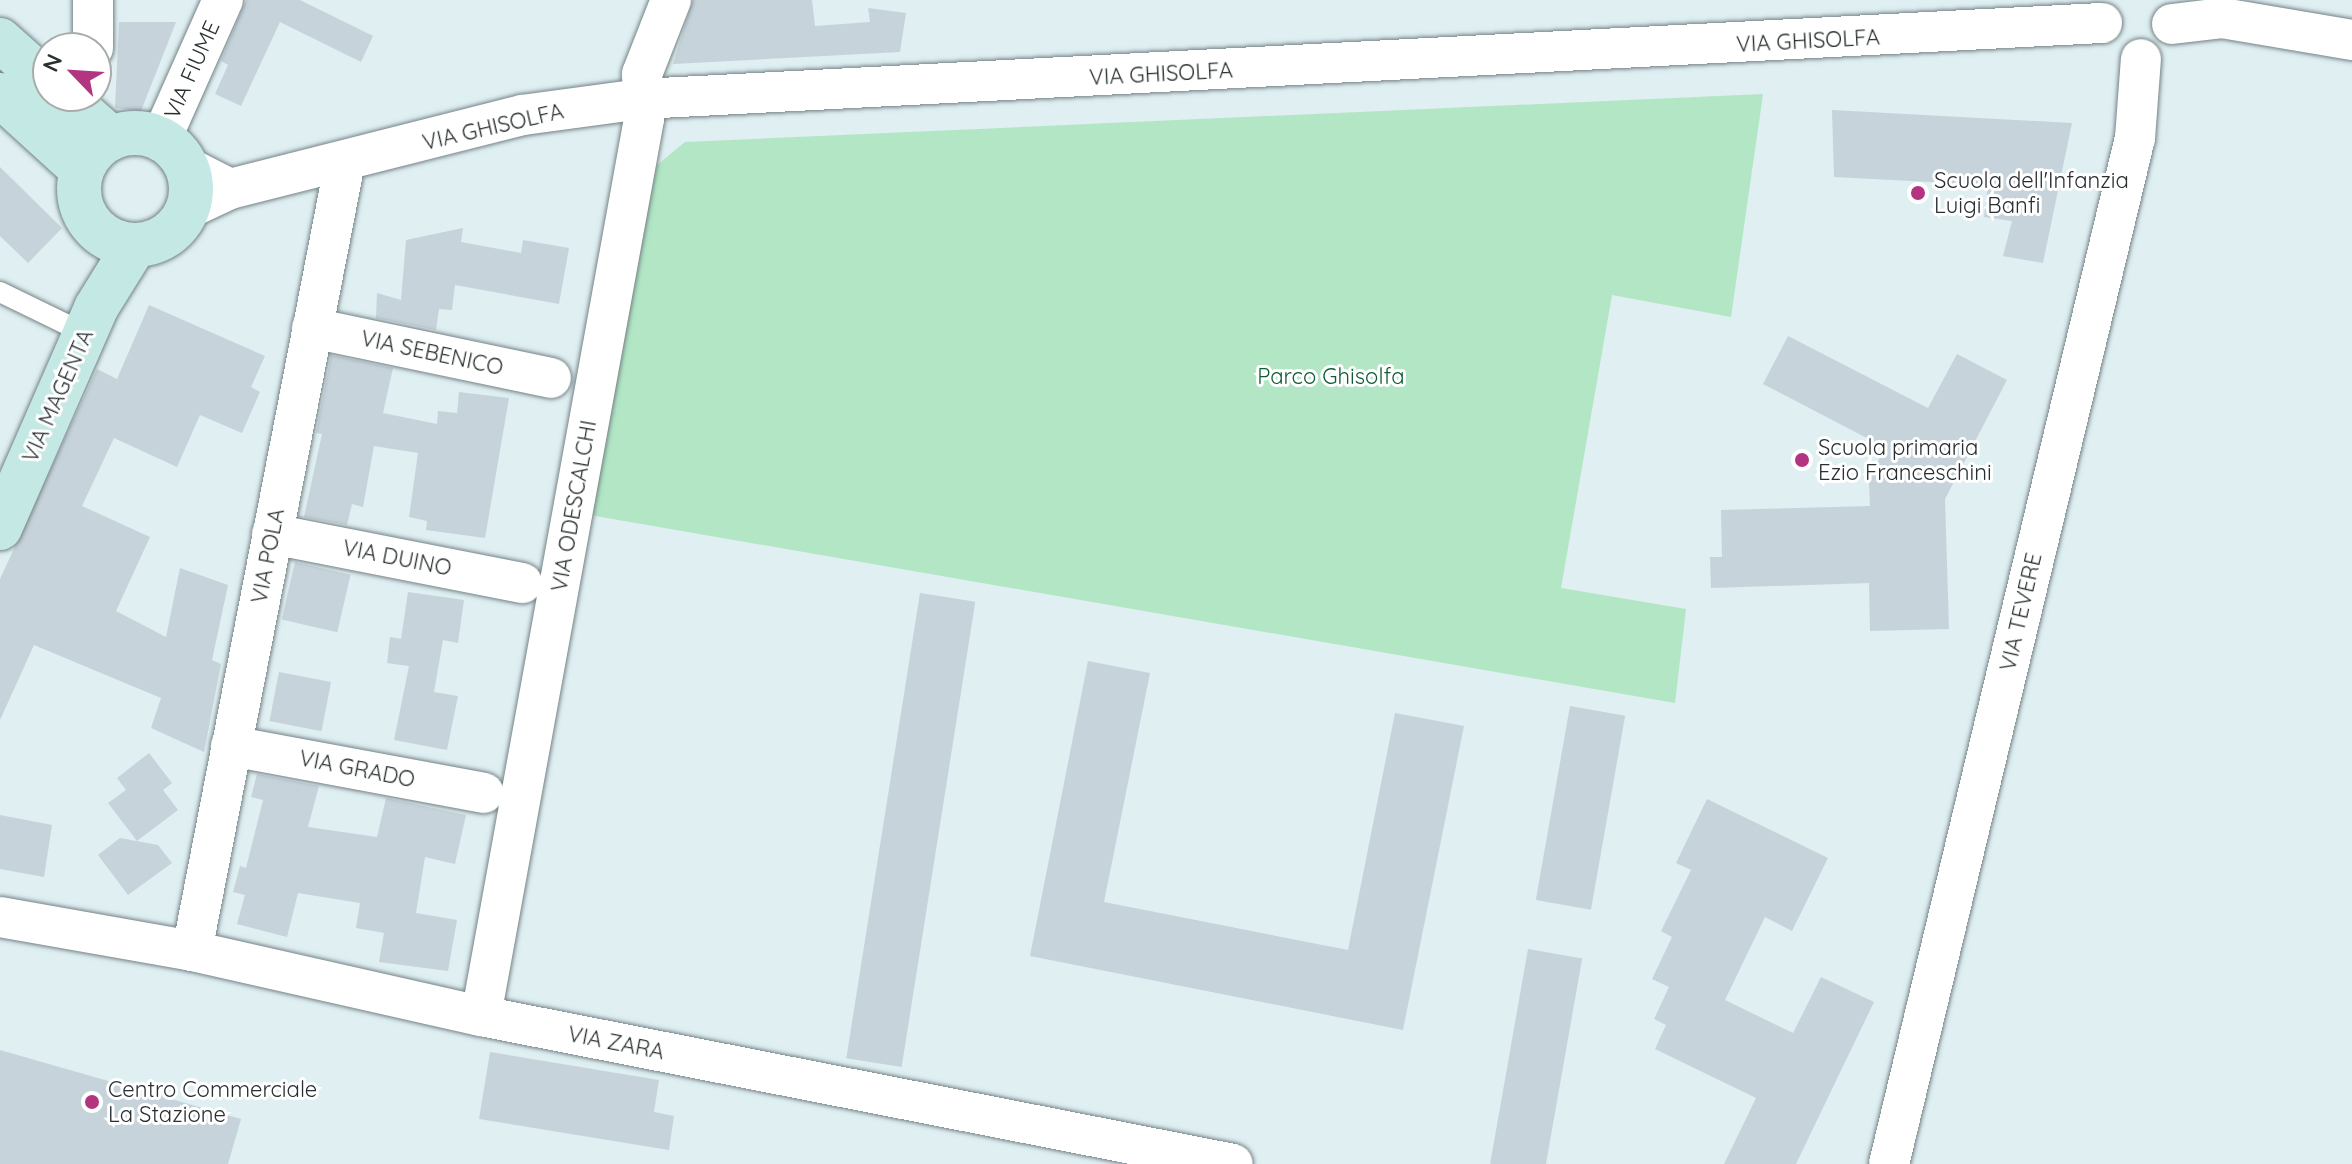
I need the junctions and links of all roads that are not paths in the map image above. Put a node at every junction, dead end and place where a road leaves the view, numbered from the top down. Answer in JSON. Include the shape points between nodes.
{"nodes":[{"id":1,"x":93,"y":0,"type":"edge"},
{"id":2,"x":223,"y":0,"type":"edge"},
{"id":3,"x":671,"y":0,"type":"edge"},
{"id":4,"x":2189,"y":10,"type":"edge"},
{"id":5,"x":2107,"y":11,"type":"edge"},
{"id":6,"x":93,"y":32,"type":"edge"},
{"id":7,"x":0,"y":40,"type":"edge"},
{"id":8,"x":2352,"y":40,"type":"edge"},
{"id":9,"x":2141,"y":59,"type":"junction"},
{"id":10,"x":32,"y":67,"type":"edge"},
{"id":11,"x":0,"y":95,"type":"edge"},
{"id":12,"x":641,"y":99,"type":"junction"},
{"id":13,"x":83,"y":112,"type":"edge"},
{"id":14,"x":111,"y":138,"type":"junction"},
{"id":15,"x":345,"y":162,"type":"junction"},
{"id":16,"x":82,"y":170,"type":"junction"},
{"id":17,"x":178,"y":172,"type":"junction"},
{"id":18,"x":120,"y":241,"type":"junction"},
{"id":19,"x":0,"y":292,"type":"edge"},
{"id":20,"x":91,"y":321,"type":"junction"},
{"id":21,"x":312,"y":328,"type":"junction"},
{"id":22,"x":551,"y":378,"type":"dead end"},
{"id":23,"x":0,"y":528,"type":"edge"},
{"id":24,"x":272,"y":534,"type":"junction"},
{"id":25,"x":522,"y":583,"type":"dead end"},
{"id":26,"x":231,"y":746,"type":"junction"},
{"id":27,"x":484,"y":793,"type":"dead end"},
{"id":28,"x":0,"y":917,"type":"edge"},
{"id":29,"x":192,"y":951,"type":"junction"},
{"id":30,"x":481,"y":1016,"type":"junction"},
{"id":31,"x":1233,"y":1164,"type":"edge"},
{"id":32,"x":1889,"y":1164,"type":"edge"}],
"edges":[{"from":1,"to":6,"type":"street"},
{"from":2,"to":17,"type":"street","name":"VIA FIUME"},
{"from":3,"to":12,"type":"street","name":"VIA ODESCALCHI","via":[[642,74]]},
{"from":4,"to":8,"type":"street"},
{"from":4,"to":9,"type":"street","via":[[2168,42]]},
{"from":5,"to":9,"type":"street","via":[[2110,46]]},
{"from":5,"to":12,"type":"street","name":"VIA GHISOLFA"},
{"from":7,"to":10,"type":"street"},
{"from":9,"to":32,"type":"street","name":"VIA TEVERE","via":[[2135,138]]},
{"from":11,"to":16,"type":"street"},
{"from":12,"to":15,"type":"street","name":"VIA GHISOLFA","via":[[523,115]]},
{"from":12,"to":30,"type":"street","name":"VIA ODESCALCHI","via":[[641,140]]},
{"from":13,"to":14,"type":"street"},
{"from":14,"to":16,"type":"street"},
{"from":14,"to":17,"type":"street","via":[[144,133]]},
{"from":15,"to":17,"type":"street","name":"VIA GHISOLFA","via":[[230,189]]},
{"from":15,"to":21,"type":"street","name":"VIA POLA"},
{"from":16,"to":18,"type":"street","via":[[79,195],[86,216]]},
{"from":17,"to":18,"type":"street","via":[[166,235]]},
{"from":18,"to":20,"type":"street","name":"VIA MAGENTA"},
{"from":19,"to":20,"type":"lane"},
{"from":20,"to":23,"type":"street","name":"VIA MAGENTA"},
{"from":21,"to":22,"type":"street","name":"VIA SEBENICO"},
{"from":21,"to":24,"type":"street","name":"VIA POLA"},
{"from":24,"to":25,"type":"street","name":"VIA DUINO"},
{"from":24,"to":26,"type":"street","name":"VIA POLA"},
{"from":26,"to":27,"type":"street","name":"VIA GRADO"},
{"from":26,"to":29,"type":"street","name":"VIA POLA"},
{"from":28,"to":29,"type":"street","name":"VIA ZARA"},
{"from":29,"to":30,"type":"street","name":"VIA ZARA"},
{"from":30,"to":31,"type":"street","name":"VIA ZARA"}]}
